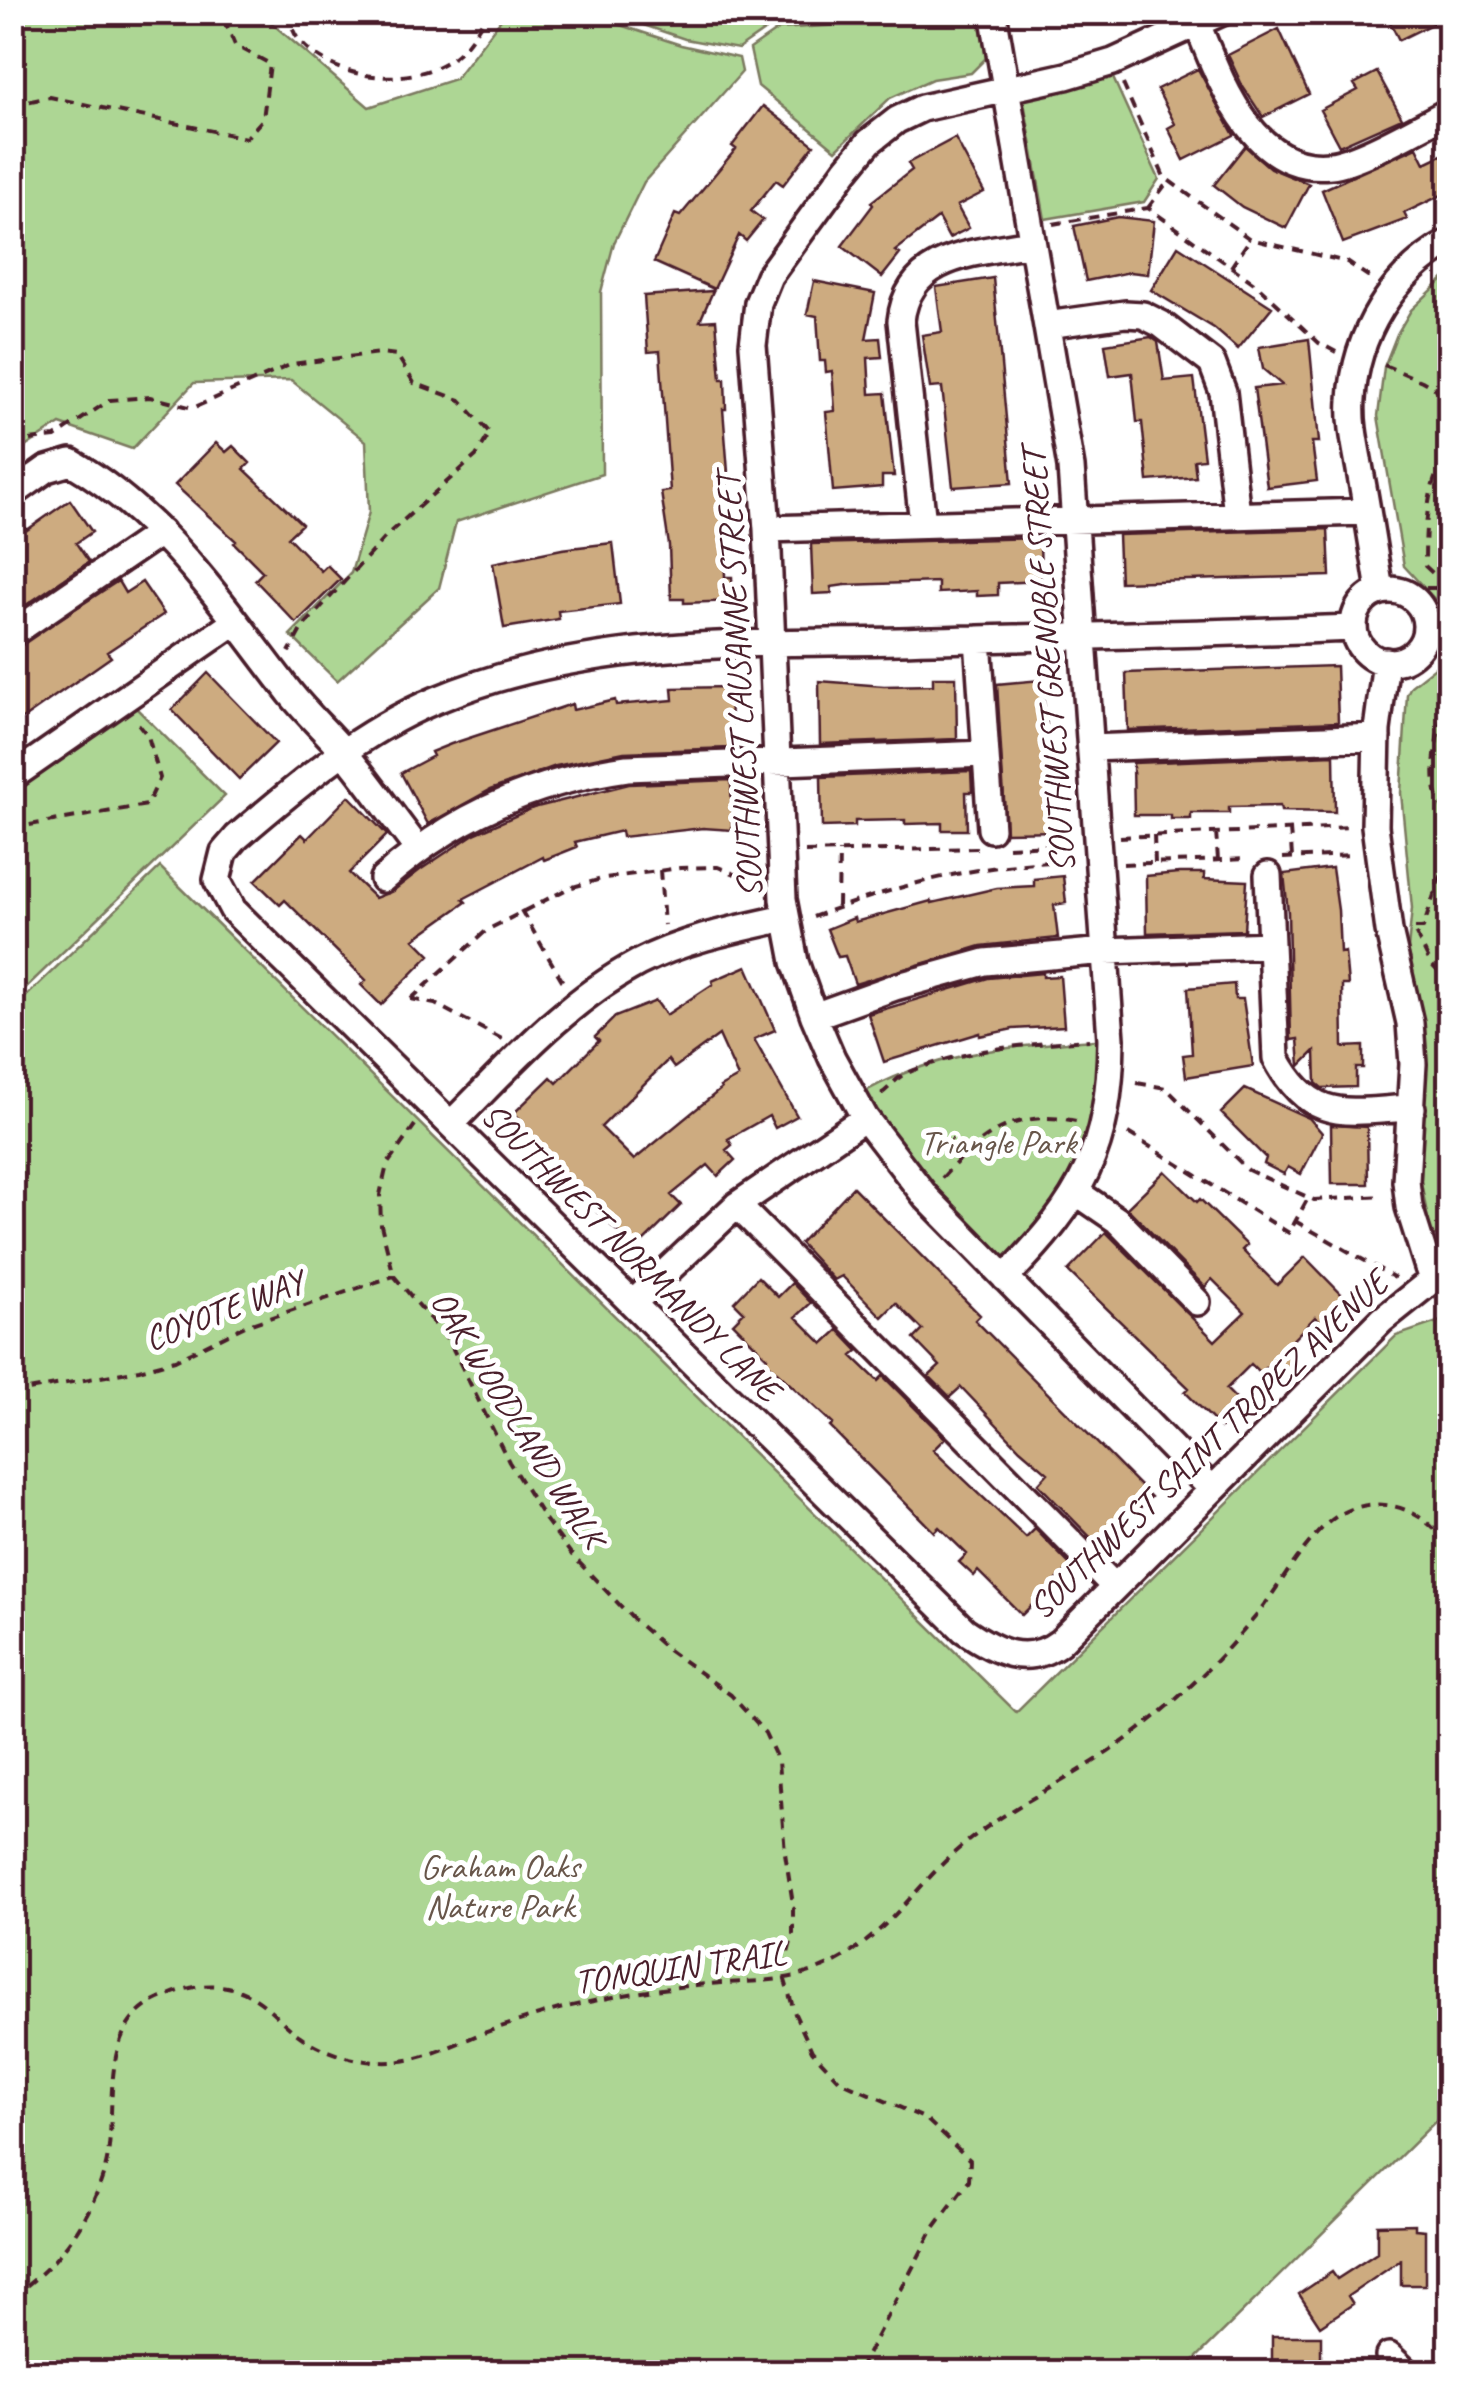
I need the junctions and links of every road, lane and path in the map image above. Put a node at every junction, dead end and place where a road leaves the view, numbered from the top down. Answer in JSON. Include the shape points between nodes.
{"nodes":[{"id":1,"x":221,"y":12,"type":"edge"},
{"id":2,"x":286,"y":12,"type":"edge"},
{"id":3,"x":488,"y":12,"type":"edge"},
{"id":4,"x":993,"y":12,"type":"edge"},
{"id":5,"x":1222,"y":12,"type":"edge"},
{"id":6,"x":1197,"y":24,"type":"junction"},
{"id":7,"x":1113,"y":62,"type":"junction"},
{"id":8,"x":1005,"y":89,"type":"junction"},
{"id":9,"x":12,"y":104,"type":"edge"},
{"id":10,"x":1450,"y":112,"type":"edge"},
{"id":11,"x":1169,"y":180,"type":"junction"},
{"id":12,"x":1148,"y":208,"type":"junction"},
{"id":13,"x":1030,"y":236,"type":"junction"},
{"id":14,"x":1250,"y":239,"type":"junction"},
{"id":15,"x":1450,"y":242,"type":"edge"},
{"id":16,"x":1231,"y":267,"type":"junction"},
{"id":17,"x":1378,"y":283,"type":"dead end"},
{"id":18,"x":1047,"y":325,"type":"junction"},
{"id":19,"x":1342,"y":353,"type":"dead end"},
{"id":20,"x":1374,"y":362,"type":"dead end"},
{"id":21,"x":1450,"y":397,"type":"edge"},
{"id":22,"x":12,"y":442,"type":"edge"},
{"id":23,"x":1450,"y":444,"type":"edge"},
{"id":24,"x":12,"y":494,"type":"edge"},
{"id":25,"x":1368,"y":512,"type":"junction"},
{"id":26,"x":1237,"y":515,"type":"junction"},
{"id":27,"x":1076,"y":520,"type":"junction"},
{"id":28,"x":923,"y":524,"type":"junction"},
{"id":29,"x":767,"y":529,"type":"junction"},
{"id":30,"x":161,"y":532,"type":"junction"},
{"id":31,"x":1426,"y":588,"type":"dead end"},
{"id":32,"x":1449,"y":589,"type":"edge"},
{"id":33,"x":1380,"y":591,"type":"junction"},
{"id":34,"x":235,"y":622,"type":"junction"},
{"id":35,"x":1354,"y":628,"type":"junction"},
{"id":36,"x":1438,"y":630,"type":"edge"},
{"id":37,"x":12,"y":634,"type":"edge"},
{"id":38,"x":1083,"y":636,"type":"junction"},
{"id":39,"x":978,"y":639,"type":"junction"},
{"id":40,"x":772,"y":644,"type":"junction"},
{"id":41,"x":1450,"y":645,"type":"edge"},
{"id":42,"x":1395,"y":670,"type":"junction"},
{"id":43,"x":274,"y":672,"type":"junction"},
{"id":44,"x":1450,"y":700,"type":"edge"},
{"id":45,"x":122,"y":702,"type":"junction"},
{"id":46,"x":1377,"y":737,"type":"junction"},
{"id":47,"x":1091,"y":748,"type":"junction"},
{"id":48,"x":342,"y":751,"type":"junction"},
{"id":49,"x":986,"y":754,"type":"junction"},
{"id":50,"x":777,"y":761,"type":"junction"},
{"id":51,"x":12,"y":777,"type":"edge"},
{"id":52,"x":1450,"y":822,"type":"edge"},
{"id":53,"x":1375,"y":826,"type":"junction"},
{"id":54,"x":12,"y":828,"type":"edge"},
{"id":55,"x":1290,"y":830,"type":"junction"},
{"id":56,"x":1216,"y":832,"type":"junction"},
{"id":57,"x":1154,"y":835,"type":"junction"},
{"id":58,"x":996,"y":841,"type":"junction"},
{"id":59,"x":1085,"y":841,"type":"junction"},
{"id":60,"x":416,"y":848,"type":"junction"},
{"id":61,"x":839,"y":851,"type":"junction"},
{"id":62,"x":806,"y":852,"type":"dead end"},
{"id":63,"x":1378,"y":854,"type":"junction"},
{"id":64,"x":1292,"y":857,"type":"junction"},
{"id":65,"x":1218,"y":860,"type":"junction"},
{"id":66,"x":1073,"y":861,"type":"dead end"},
{"id":67,"x":1450,"y":861,"type":"edge"},
{"id":68,"x":1156,"y":863,"type":"junction"},
{"id":69,"x":1266,"y":864,"type":"junction"},
{"id":70,"x":1100,"y":866,"type":"junction"},
{"id":71,"x":660,"y":870,"type":"junction"},
{"id":72,"x":752,"y":875,"type":"dead end"},
{"id":73,"x":383,"y":878,"type":"dead end"},
{"id":74,"x":838,"y":908,"type":"junction"},
{"id":75,"x":521,"y":910,"type":"junction"},
{"id":76,"x":1408,"y":914,"type":"dead end"},
{"id":77,"x":813,"y":917,"type":"dead end"},
{"id":78,"x":786,"y":918,"type":"junction"},
{"id":79,"x":1414,"y":928,"type":"junction"},
{"id":80,"x":1270,"y":945,"type":"junction"},
{"id":81,"x":666,"y":951,"type":"junction"},
{"id":82,"x":1105,"y":951,"type":"junction"},
{"id":83,"x":1450,"y":984,"type":"edge"},
{"id":84,"x":576,"y":1003,"type":"junction"},
{"id":85,"x":814,"y":1016,"type":"junction"},
{"id":86,"x":1086,"y":1040,"type":"dead end"},
{"id":87,"x":520,"y":1056,"type":"junction"},
{"id":88,"x":1137,"y":1084,"type":"dead end"},
{"id":89,"x":881,"y":1094,"type":"dead end"},
{"id":90,"x":1412,"y":1108,"type":"junction"},
{"id":91,"x":420,"y":1117,"type":"dead end"},
{"id":92,"x":865,"y":1118,"type":"junction"},
{"id":93,"x":1076,"y":1120,"type":"dead end"},
{"id":94,"x":451,"y":1124,"type":"junction"},
{"id":95,"x":1128,"y":1133,"type":"dead end"},
{"id":96,"x":1076,"y":1192,"type":"junction"},
{"id":97,"x":1384,"y":1196,"type":"dead end"},
{"id":98,"x":926,"y":1197,"type":"junction"},
{"id":99,"x":1308,"y":1198,"type":"junction"},
{"id":100,"x":737,"y":1205,"type":"junction"},
{"id":101,"x":1296,"y":1221,"type":"junction"},
{"id":102,"x":394,"y":1276,"type":"junction"},
{"id":103,"x":1441,"y":1277,"type":"edge"},
{"id":104,"x":1005,"y":1278,"type":"junction"},
{"id":105,"x":1396,"y":1278,"type":"dead end"},
{"id":106,"x":1197,"y":1302,"type":"dead end"},
{"id":107,"x":633,"y":1303,"type":"junction"},
{"id":108,"x":12,"y":1393,"type":"edge"},
{"id":109,"x":1212,"y":1488,"type":"junction"},
{"id":110,"x":1450,"y":1551,"type":"edge"},
{"id":111,"x":1114,"y":1586,"type":"junction"},
{"id":112,"x":1011,"y":1656,"type":"joint"},
{"id":113,"x":785,"y":1980,"type":"junction"},
{"id":114,"x":12,"y":2296,"type":"edge"},
{"id":115,"x":858,"y":2372,"type":"edge"}],
"edges":[{"from":1,"to":9,"type":"path","via":[[236,45],[270,64],[264,119],[246,138],[50,97]]},
{"from":2,"to":3,"type":"path","via":[[298,39],[318,57],[360,74],[403,77],[456,56]]},
{"from":4,"to":8,"type":"street","name":"SOUTHWEST GRENOBLE STREET"},
{"from":5,"to":6,"type":"street","name":"SOUTHWEST LAUSANNE STREET"},
{"from":6,"to":7,"type":"street","name":"SOUTHWEST LAUSANNE STREET"},
{"from":6,"to":10,"type":"street","via":[[1246,126],[1292,159],[1330,166]]},
{"from":7,"to":8,"type":"street","name":"SOUTHWEST LAUSANNE STREET"},
{"from":7,"to":11,"type":"path"},
{"from":8,"to":13,"type":"street","name":"SOUTHWEST GRENOBLE STREET"},
{"from":8,"to":29,"type":"street","name":"SOUTHWEST LAUSANNE STREET","via":[[922,108],[869,142],[769,276],[753,345]]},
{"from":11,"to":12,"type":"path"},
{"from":11,"to":14,"type":"path"},
{"from":12,"to":13,"type":"path"},
{"from":12,"to":16,"type":"path"},
{"from":13,"to":18,"type":"street","name":"SOUTHWEST GRENOBLE STREET"},
{"from":13,"to":28,"type":"street","via":[[940,260],[903,301]]},
{"from":14,"to":16,"type":"path"},
{"from":14,"to":17,"type":"path","via":[[1347,262]]},
{"from":15,"to":25,"type":"street","via":[[1392,292],[1360,358],[1351,402]]},
{"from":16,"to":19,"type":"path","via":[[1319,343]]},
{"from":18,"to":26,"type":"street","via":[[1143,314],[1212,363],[1223,392]]},
{"from":18,"to":27,"type":"street","name":"SOUTHWEST GRENOBLE STREET"},
{"from":20,"to":21,"type":"path"},
{"from":22,"to":43,"type":"path","via":[[56,437],[110,400],[150,397],[194,408],[292,364],[380,353],[396,355],[414,384],[460,400],[490,433],[476,456],[390,533],[302,628]]},
{"from":23,"to":32,"type":"path","via":[[1431,484],[1425,518],[1425,566]]},
{"from":24,"to":30,"type":"street","via":[[72,462],[106,482]]},
{"from":25,"to":26,"type":"street"},
{"from":25,"to":33,"type":"street"},
{"from":26,"to":27,"type":"street"},
{"from":27,"to":28,"type":"street"},
{"from":27,"to":38,"type":"street","name":"SOUTHWEST GRENOBLE STREET"},
{"from":28,"to":29,"type":"street"},
{"from":29,"to":40,"type":"street","name":"SOUTHWEST LAUSANNE STREET"},
{"from":30,"to":34,"type":"street"},
{"from":30,"to":37,"type":"street"},
{"from":31,"to":32,"type":"path"},
{"from":33,"to":35,"type":"street","via":[[1358,607]]},
{"from":33,"to":36,"type":"street","via":[[1396,590],[1416,602]]},
{"from":34,"to":43,"type":"street"},
{"from":34,"to":45,"type":"street"},
{"from":35,"to":38,"type":"street"},
{"from":35,"to":42,"type":"street","via":[[1362,648]]},
{"from":36,"to":42,"type":"street"},
{"from":38,"to":39,"type":"street"},
{"from":38,"to":47,"type":"street","name":"SOUTHWEST GRENOBLE STREET"},
{"from":39,"to":40,"type":"street"},
{"from":39,"to":49,"type":"street"},
{"from":40,"to":48,"type":"street","via":[[577,657],[436,700]]},
{"from":40,"to":50,"type":"street","name":"SOUTHWEST LAUSANNE STREET"},
{"from":41,"to":42,"type":"path"},
{"from":42,"to":46,"type":"street"},
{"from":43,"to":48,"type":"street"},
{"from":44,"to":52,"type":"path","via":[[1441,716],[1435,783]]},
{"from":45,"to":51,"type":"street"},
{"from":45,"to":54,"type":"path","via":[[148,736],[160,778],[148,806]]},
{"from":46,"to":47,"type":"street"},
{"from":46,"to":53,"type":"street"},
{"from":47,"to":59,"type":"street","name":"SOUTHWEST GRENOBLE STREET"},
{"from":48,"to":60,"type":"street"},
{"from":48,"to":94,"type":"street","name":"SOUTHWEST NORMANDY LANE","via":[[237,837],[224,852],[217,880],[233,910]]},
{"from":49,"to":50,"type":"street"},
{"from":49,"to":58,"type":"street"},
{"from":50,"to":60,"type":"street","via":[[577,775],[487,807]]},
{"from":50,"to":78,"type":"street","name":"SOUTHWEST LAUSANNE STREET"},
{"from":53,"to":55,"type":"path"},
{"from":53,"to":63,"type":"street"},
{"from":55,"to":56,"type":"path"},
{"from":55,"to":64,"type":"path"},
{"from":56,"to":57,"type":"path"},
{"from":56,"to":65,"type":"path"},
{"from":57,"to":59,"type":"path"},
{"from":57,"to":68,"type":"path"},
{"from":58,"to":59,"type":"path"},
{"from":58,"to":61,"type":"path"},
{"from":59,"to":70,"type":"street","name":"SOUTHWEST GRENOBLE STREET"},
{"from":60,"to":73,"type":"street"},
{"from":61,"to":62,"type":"path"},
{"from":61,"to":74,"type":"path"},
{"from":63,"to":64,"type":"path"},
{"from":63,"to":90,"type":"street","via":[[1410,1023]]},
{"from":64,"to":69,"type":"path"},
{"from":65,"to":68,"type":"path"},
{"from":65,"to":69,"type":"path"},
{"from":66,"to":74,"type":"path","via":[[957,872]]},
{"from":67,"to":79,"type":"path","via":[[1423,928]]},
{"from":68,"to":70,"type":"path"},
{"from":69,"to":80,"type":"street"},
{"from":70,"to":82,"type":"street","name":"SOUTHWEST GRENOBLE STREET"},
{"from":71,"to":72,"type":"path","via":[[718,867]]},
{"from":71,"to":75,"type":"path","via":[[569,888]]},
{"from":71,"to":81,"type":"path"},
{"from":74,"to":77,"type":"path"},
{"from":75,"to":84,"type":"path"},
{"from":75,"to":87,"type":"path","via":[[470,944],[411,999],[473,1022]]},
{"from":76,"to":79,"type":"path"},
{"from":78,"to":81,"type":"street"},
{"from":78,"to":85,"type":"street","name":"SOUTHWEST LAUSANNE STREET"},
{"from":79,"to":83,"type":"path","via":[[1431,964]]},
{"from":80,"to":82,"type":"street"},
{"from":80,"to":90,"type":"street","via":[[1282,1071],[1319,1108]]},
{"from":81,"to":84,"type":"street"},
{"from":82,"to":85,"type":"street","via":[[985,962]]},
{"from":82,"to":96,"type":"street","name":"SOUTHWEST GRENOBLE STREET","via":[[1111,1050],[1104,1127]]},
{"from":84,"to":87,"type":"street"},
{"from":85,"to":92,"type":"street","name":"SOUTHWEST LAUSANNE STREET"},
{"from":86,"to":89,"type":"path","via":[[943,1061],[900,1077]]},
{"from":87,"to":94,"type":"street"},
{"from":88,"to":99,"type":"path","via":[[1166,1088],[1248,1170]]},
{"from":90,"to":103,"type":"street","via":[[1409,1207]]},
{"from":91,"to":102,"type":"path","name":"OAK WOODLAND WALK","via":[[382,1184],[381,1225]]},
{"from":92,"to":98,"type":"street","name":"SOUTHWEST LAUSANNE STREET"},
{"from":92,"to":100,"type":"street"},
{"from":93,"to":98,"type":"path","via":[[1028,1119],[988,1134]]},
{"from":94,"to":107,"type":"street","name":"SOUTHWEST NORMANDY LANE"},
{"from":95,"to":101,"type":"path","via":[[1289,1234]]},
{"from":96,"to":104,"type":"street","name":"SOUTHWEST GRENOBLE STREET"},
{"from":96,"to":106,"type":"street","via":[[1117,1220]]},
{"from":97,"to":99,"type":"path"},
{"from":98,"to":104,"type":"street","name":"SOUTHWEST LAUSANNE STREET"},
{"from":99,"to":101,"type":"path"},
{"from":100,"to":107,"type":"street"},
{"from":100,"to":111,"type":"street"},
{"from":101,"to":105,"type":"path"},
{"from":102,"to":108,"type":"path","name":"COYOTE WAY","via":[[245,1326],[175,1360]]},
{"from":102,"to":113,"type":"path","name":"OAK WOODLAND WALK","via":[[449,1341],[509,1462],[572,1555],[634,1620],[731,1694],[766,1733],[778,1761],[793,1904]]},
{"from":103,"to":109,"type":"street","name":"SOUTHWEST SAINT TROPEZ AVENUE","via":[[1382,1320]]},
{"from":104,"to":109,"type":"street","name":"SOUTHWEST LAUSANNE STREET"},
{"from":107,"to":112,"type":"street","name":"SOUTHWEST NORMANDY LANE","via":[[964,1630]]},
{"from":109,"to":111,"type":"street","name":"SOUTHWEST SAINT TROPEZ AVENUE"},
{"from":110,"to":113,"type":"path","name":"TONQUIN TRAIL","via":[[1433,1526],[1400,1507],[1369,1504],[1333,1518],[1238,1636],[1160,1712],[1093,1763],[972,1838],[866,1944]]},
{"from":111,"to":112,"type":"street","name":"SOUTHWEST SAINT TROPEZ AVENUE","via":[[1049,1650]]},
{"from":113,"to":114,"type":"path","name":"TONQUIN TRAIL","via":[[608,1998],[421,2057],[379,2062],[317,2047],[240,1990],[205,1984],[179,1991],[136,2015],[118,2044],[110,2142],[90,2208],[60,2253]]},
{"from":113,"to":115,"type":"path","via":[[803,2032],[830,2074],[915,2112],[972,2170]]}]}
